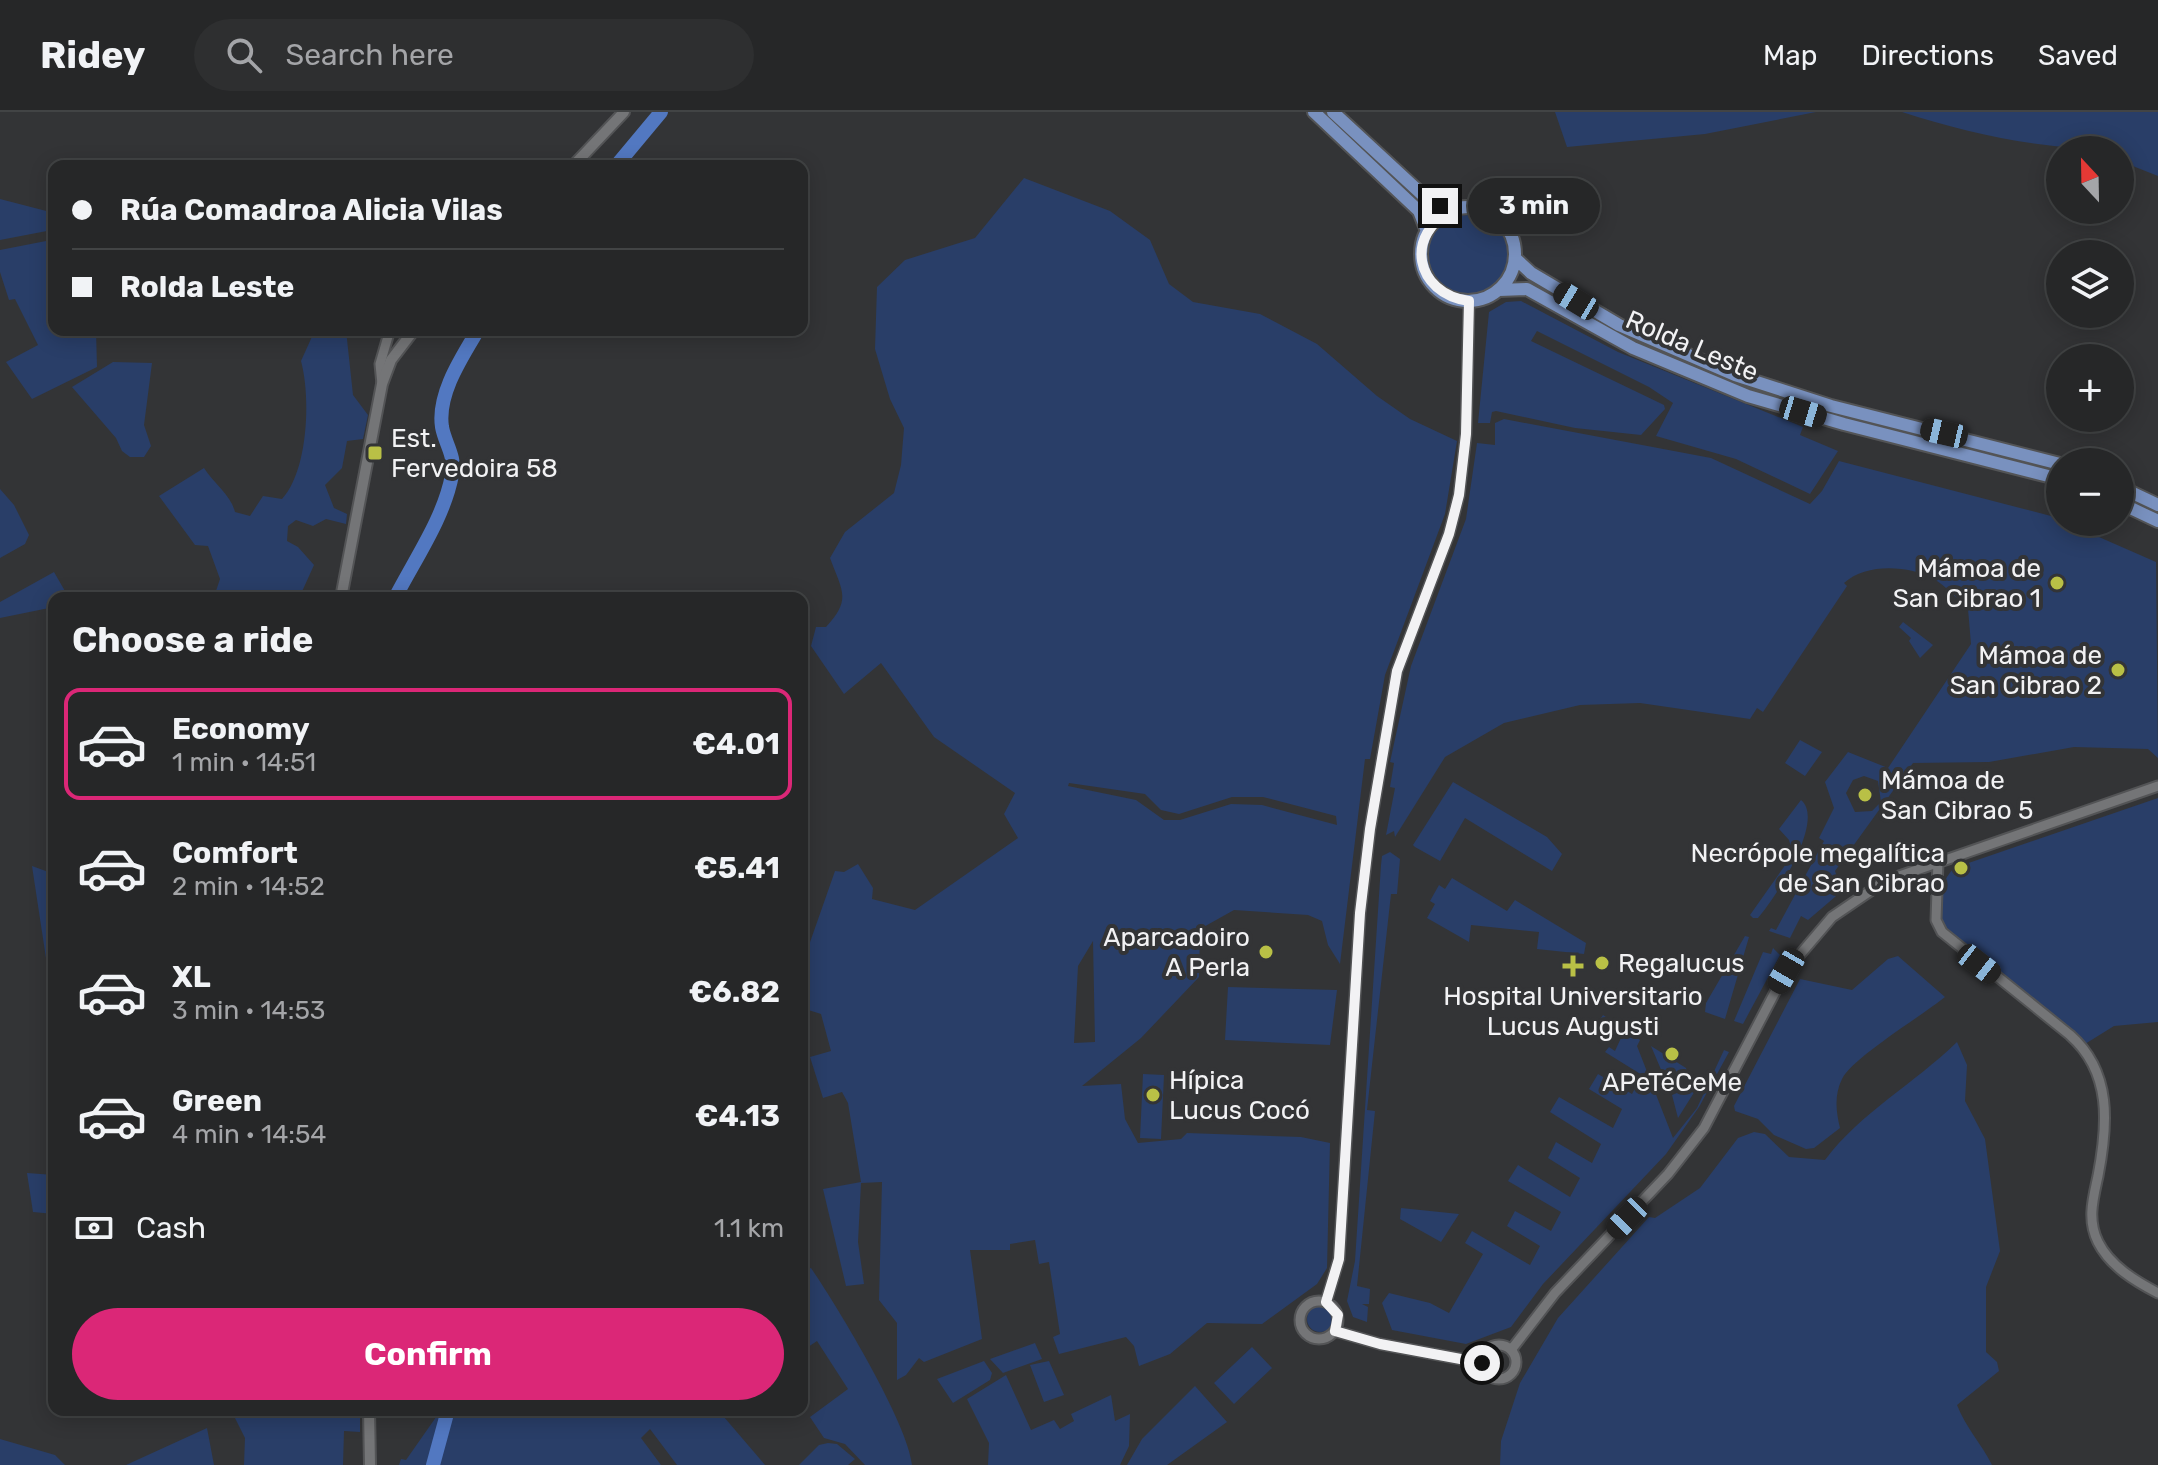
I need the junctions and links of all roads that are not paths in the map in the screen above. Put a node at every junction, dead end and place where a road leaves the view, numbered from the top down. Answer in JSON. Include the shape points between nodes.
{"nodes":[{"id":1,"x":624,"y":112,"type":"edge"},
{"id":2,"x":1314,"y":112,"type":"edge"},
{"id":3,"x":1333,"y":112,"type":"edge"},
{"id":4,"x":579,"y":160,"type":"edge"},
{"id":5,"x":1454,"y":210,"type":"junction"},
{"id":6,"x":1427,"y":231,"type":"junction"},
{"id":7,"x":1515,"y":258,"type":"junction"},
{"id":8,"x":1499,"y":290,"type":"junction"},
{"id":9,"x":1469,"y":301,"type":"junction"},
{"id":10,"x":388,"y":336,"type":"edge"},
{"id":11,"x":409,"y":336,"type":"edge"},
{"id":12,"x":382,"y":384,"type":"junction"},
{"id":13,"x":2046,"y":460,"type":"edge"},
{"id":14,"x":2046,"y":475,"type":"edge"},
{"id":15,"x":2134,"y":494,"type":"edge"},
{"id":16,"x":2158,"y":505,"type":"edge"},
{"id":17,"x":2134,"y":510,"type":"edge"},
{"id":18,"x":2158,"y":521,"type":"edge"},
{"id":19,"x":342,"y":592,"type":"edge"},
{"id":20,"x":2158,"y":786,"type":"edge"},
{"id":21,"x":1938,"y":861,"type":"junction"},
{"id":22,"x":2158,"y":1293,"type":"edge"},
{"id":23,"x":1326,"y":1302,"type":"junction"},
{"id":24,"x":1335,"y":1331,"type":"junction"},
{"id":25,"x":1511,"y":1350,"type":"junction"},
{"id":26,"x":1482,"y":1363,"type":"junction"},
{"id":27,"x":369,"y":1416,"type":"edge"},
{"id":28,"x":370,"y":1465,"type":"edge"}],
"edges":[{"from":1,"to":4,"type":"main road"},
{"from":2,"to":6,"type":"highway","via":[[1419,211]]},
{"from":3,"to":5,"type":"highway","name":"Rolda Leste","via":[[1427,199]]},
{"from":5,"to":6,"type":"highway"},
{"from":5,"to":7,"type":"highway","name":"Rolda Leste","via":[[1492,214],[1510,233]]},
{"from":6,"to":9,"type":"highway","via":[[1422,244],[1424,272],[1442,294]]},
{"from":7,"to":8,"type":"highway"},
{"from":7,"to":13,"type":"highway","name":"Rolda Leste","via":[[1619,325],[1735,375],[1831,406]]},
{"from":8,"to":9,"type":"highway","name":"Rolda Leste"},
{"from":8,"to":14,"type":"highway","name":"Rolda Leste","via":[[1527,289],[1643,353],[1748,396]]},
{"from":9,"to":23,"type":"street","via":[[1459,495],[1397,671],[1370,829],[1339,1259]]},
{"from":10,"to":12,"type":"street","via":[[380,364]]},
{"from":11,"to":12,"type":"main road","via":[[391,360]]},
{"from":12,"to":19,"type":"main road"},
{"from":15,"to":16,"type":"highway"},
{"from":17,"to":18,"type":"highway"},
{"from":20,"to":21,"type":"street"},
{"from":21,"to":22,"type":"street","via":[[1936,920],[1942,932],[2087,1049],[2097,1067],[2104,1115],[2092,1223],[2108,1256]]},
{"from":21,"to":25,"type":"street","via":[[1872,889],[1817,931],[1786,971],[1704,1128],[1668,1174],[1555,1293]]},
{"from":23,"to":24,"type":"street","via":[[1338,1315]]},
{"from":23,"to":24,"type":"street","via":[[1306,1306],[1300,1323],[1316,1339]]},
{"from":24,"to":26,"type":"street"},
{"from":25,"to":26,"type":"street","via":[[1492,1346]]},
{"from":25,"to":26,"type":"street","via":[[1515,1367],[1506,1377],[1490,1376]]},
{"from":27,"to":28,"type":"main road"}]}
